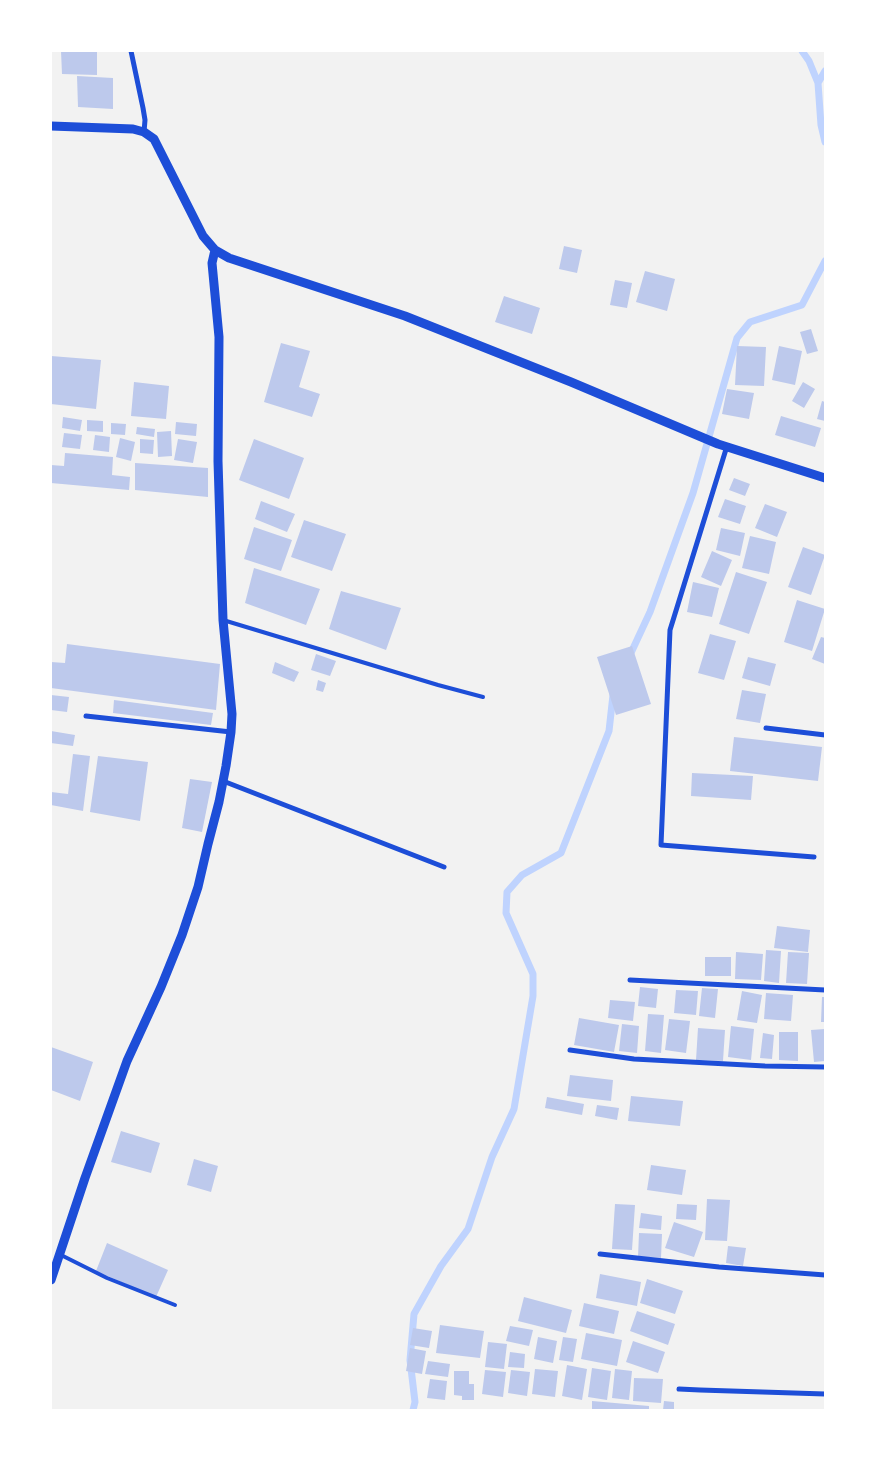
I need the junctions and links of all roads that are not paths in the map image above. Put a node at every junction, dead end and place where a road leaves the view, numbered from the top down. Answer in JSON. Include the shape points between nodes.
{"nodes":[{"id":1,"x":130,"y":51,"type":"edge"},
{"id":2,"x":51,"y":126,"type":"edge"},
{"id":3,"x":144,"y":132,"type":"junction"},
{"id":4,"x":214,"y":250,"type":"junction"},
{"id":5,"x":723,"y":445,"type":"junction"},
{"id":6,"x":825,"y":478,"type":"edge"},
{"id":7,"x":223,"y":620,"type":"junction"},
{"id":8,"x":483,"y":697,"type":"dead end"},
{"id":9,"x":86,"y":716,"type":"dead end"},
{"id":10,"x":766,"y":728,"type":"dead end"},
{"id":11,"x":231,"y":732,"type":"junction"},
{"id":12,"x":825,"y":735,"type":"edge"},
{"id":13,"x":223,"y":781,"type":"junction"},
{"id":14,"x":814,"y":857,"type":"dead end"},
{"id":15,"x":444,"y":867,"type":"dead end"},
{"id":16,"x":630,"y":980,"type":"dead end"},
{"id":17,"x":825,"y":990,"type":"edge"},
{"id":18,"x":570,"y":1050,"type":"dead end"},
{"id":19,"x":825,"y":1067,"type":"edge"},
{"id":20,"x":59,"y":1254,"type":"junction"},
{"id":21,"x":600,"y":1254,"type":"dead end"},
{"id":22,"x":825,"y":1275,"type":"edge"},
{"id":23,"x":51,"y":1280,"type":"edge"},
{"id":24,"x":174,"y":1305,"type":"dead end"},
{"id":25,"x":680,"y":1389,"type":"dead end"},
{"id":26,"x":825,"y":1394,"type":"edge"}],
"edges":[{"from":1,"to":3,"type":"street","via":[[143,108]]},
{"from":2,"to":3,"type":"street"},
{"from":3,"to":4,"type":"street","via":[[154,140],[203,236]]},
{"from":4,"to":5,"type":"street","via":[[229,258],[405,316]]},
{"from":4,"to":7,"type":"street","via":[[212,263],[219,337],[218,461]]},
{"from":5,"to":6,"type":"street"},
{"from":5,"to":14,"type":"street","via":[[670,630],[661,844]]},
{"from":7,"to":8,"type":"lane"},
{"from":7,"to":11,"type":"street"},
{"from":9,"to":11,"type":"street"},
{"from":10,"to":12,"type":"street"},
{"from":11,"to":13,"type":"street"},
{"from":13,"to":15,"type":"street"},
{"from":13,"to":20,"type":"street","via":[[198,887],[182,935],[127,1061]]},
{"from":16,"to":17,"type":"street"},
{"from":18,"to":19,"type":"street","via":[[644,1060]]},
{"from":20,"to":23,"type":"street"},
{"from":20,"to":24,"type":"lane"},
{"from":21,"to":22,"type":"street"},
{"from":25,"to":26,"type":"street"}]}
